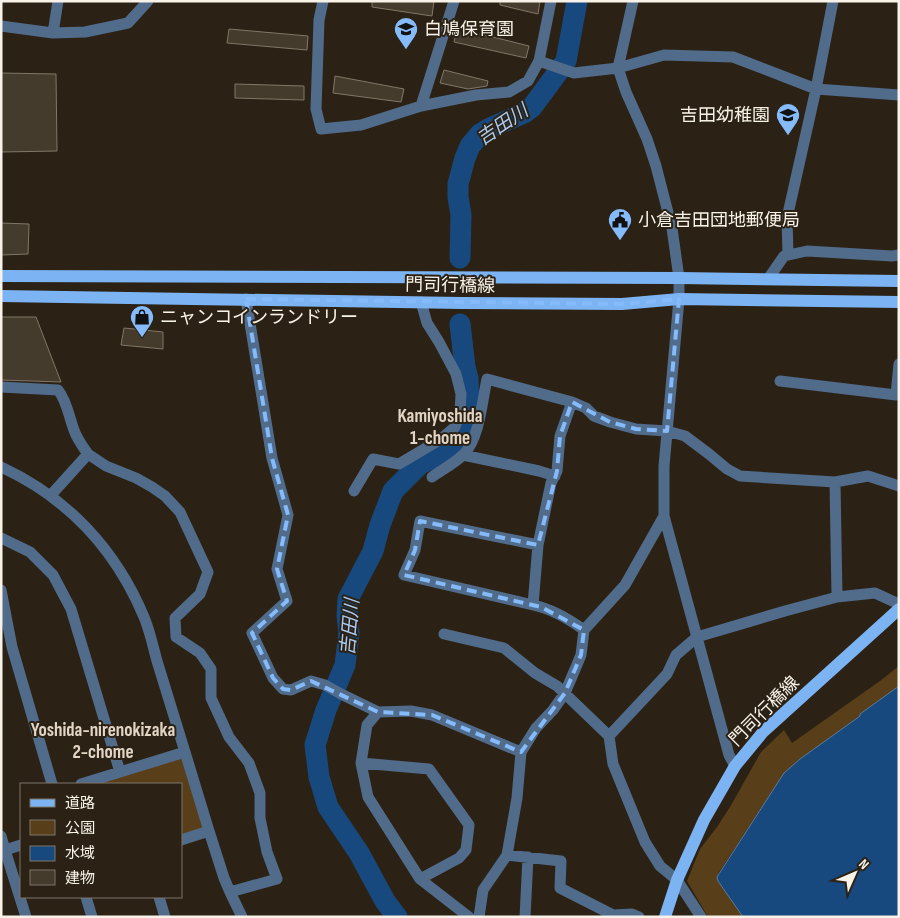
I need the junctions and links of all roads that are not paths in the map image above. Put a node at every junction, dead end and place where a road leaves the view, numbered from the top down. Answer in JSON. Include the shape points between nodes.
{"nodes":[{"id":1,"x":58,"y":1,"type":"edge"},
{"id":2,"x":148,"y":1,"type":"edge"},
{"id":3,"x":323,"y":1,"type":"edge"},
{"id":4,"x":454,"y":1,"type":"edge"},
{"id":5,"x":551,"y":1,"type":"edge"},
{"id":6,"x":633,"y":1,"type":"edge"},
{"id":7,"x":833,"y":1,"type":"edge"},
{"id":8,"x":1,"y":26,"type":"edge"},
{"id":9,"x":53,"y":33,"type":"junction"},
{"id":10,"x":539,"y":61,"type":"junction"},
{"id":11,"x":618,"y":68,"type":"junction"},
{"id":12,"x":816,"y":89,"type":"junction"},
{"id":13,"x":899,"y":95,"type":"edge"},
{"id":14,"x":421,"y":106,"type":"junction"},
{"id":15,"x":899,"y":254,"type":"edge"},
{"id":16,"x":788,"y":255,"type":"junction"},
{"id":17,"x":1,"y":276,"type":"edge"},
{"id":18,"x":679,"y":278,"type":"junction"},
{"id":19,"x":768,"y":279,"type":"junction"},
{"id":20,"x":899,"y":281,"type":"edge"},
{"id":21,"x":1,"y":296,"type":"edge"},
{"id":22,"x":246,"y":299,"type":"junction"},
{"id":23,"x":679,"y":299,"type":"junction"},
{"id":24,"x":421,"y":302,"type":"junction"},
{"id":25,"x":899,"y":302,"type":"edge"},
{"id":26,"x":899,"y":364,"type":"edge"},
{"id":27,"x":780,"y":381,"type":"dead end"},
{"id":28,"x":1,"y":387,"type":"edge"},
{"id":29,"x":572,"y":402,"type":"junction"},
{"id":30,"x":667,"y":430,"type":"junction"},
{"id":31,"x":88,"y":454,"type":"junction"},
{"id":32,"x":464,"y":455,"type":"junction"},
{"id":33,"x":1,"y":467,"type":"edge"},
{"id":34,"x":555,"y":476,"type":"junction"},
{"id":35,"x":432,"y":477,"type":"dead end"},
{"id":36,"x":835,"y":482,"type":"junction"},
{"id":37,"x":899,"y":486,"type":"edge"},
{"id":38,"x":354,"y":491,"type":"dead end"},
{"id":39,"x":51,"y":496,"type":"junction"},
{"id":40,"x":664,"y":516,"type":"junction"},
{"id":41,"x":1,"y":538,"type":"edge"},
{"id":42,"x":538,"y":545,"type":"junction"},
{"id":43,"x":1,"y":590,"type":"edge"},
{"id":44,"x":837,"y":597,"type":"junction"},
{"id":45,"x":899,"y":604,"type":"edge"},
{"id":46,"x":533,"y":605,"type":"junction"},
{"id":47,"x":899,"y":609,"type":"edge"},
{"id":48,"x":584,"y":630,"type":"junction"},
{"id":49,"x":444,"y":634,"type":"dead end"},
{"id":50,"x":697,"y":637,"type":"junction"},
{"id":51,"x":565,"y":693,"type":"junction"},
{"id":52,"x":378,"y":712,"type":"junction"},
{"id":53,"x":609,"y":736,"type":"junction"},
{"id":54,"x":185,"y":752,"type":"junction"},
{"id":55,"x":521,"y":752,"type":"junction"},
{"id":56,"x":361,"y":763,"type":"junction"},
{"id":57,"x":735,"y":766,"type":"junction"},
{"id":58,"x":120,"y":772,"type":"junction"},
{"id":59,"x":52,"y":783,"type":"edge"},
{"id":60,"x":84,"y":783,"type":"edge"},
{"id":61,"x":209,"y":831,"type":"junction"},
{"id":62,"x":1,"y":836,"type":"edge"},
{"id":63,"x":182,"y":840,"type":"edge"},
{"id":64,"x":20,"y":845,"type":"edge"},
{"id":65,"x":3,"y":851,"type":"edge"},
{"id":66,"x":507,"y":855,"type":"junction"},
{"id":67,"x":528,"y":857,"type":"junction"},
{"id":68,"x":420,"y":878,"type":"junction"},
{"id":69,"x":677,"y":880,"type":"junction"},
{"id":70,"x":230,"y":892,"type":"junction"},
{"id":71,"x":86,"y":898,"type":"edge"},
{"id":72,"x":159,"y":898,"type":"edge"},
{"id":73,"x":26,"y":917,"type":"edge"},
{"id":74,"x":92,"y":917,"type":"edge"},
{"id":75,"x":165,"y":917,"type":"edge"},
{"id":76,"x":242,"y":917,"type":"edge"},
{"id":77,"x":469,"y":917,"type":"edge"},
{"id":78,"x":479,"y":917,"type":"edge"},
{"id":79,"x":524,"y":917,"type":"edge"},
{"id":80,"x":639,"y":917,"type":"edge"},
{"id":81,"x":665,"y":917,"type":"edge"},
{"id":82,"x":701,"y":917,"type":"edge"}],
"edges":[{"from":1,"to":9,"type":"street"},
{"from":2,"to":9,"type":"street","via":[[128,23],[85,32]]},
{"from":3,"to":14,"type":"street","via":[[319,20],[316,109],[321,129],[361,125]]},
{"from":4,"to":14,"type":"street"},
{"from":5,"to":10,"type":"street"},
{"from":6,"to":11,"type":"street"},
{"from":7,"to":12,"type":"street"},
{"from":8,"to":9,"type":"street"},
{"from":10,"to":11,"type":"street","via":[[574,73]]},
{"from":10,"to":14,"type":"street","via":[[528,81],[509,92]]},
{"from":11,"to":12,"type":"street","via":[[664,55],[733,57]]},
{"from":11,"to":18,"type":"street","via":[[656,166],[672,228]]},
{"from":12,"to":13,"type":"street"},
{"from":12,"to":16,"type":"street","via":[[787,218]]},
{"from":15,"to":16,"type":"street","via":[[807,250]]},
{"from":16,"to":19,"type":"street"},
{"from":17,"to":18,"type":"main road","name":"門司行橋線"},
{"from":18,"to":19,"type":"main road","name":"門司行橋線"},
{"from":18,"to":23,"type":"street"},
{"from":19,"to":20,"type":"main road","name":"門司行橋線"},
{"from":21,"to":22,"type":"main road","name":"門司行橋線"},
{"from":22,"to":24,"type":"main road","name":"門司行橋線"},
{"from":22,"to":52,"type":"street","via":[[272,458],[288,515],[277,569],[287,601],[252,633],[273,678],[283,690],[311,681]]},
{"from":23,"to":24,"type":"main road","name":"門司行橋線","via":[[622,304]]},
{"from":23,"to":25,"type":"main road","name":"門司行橋線"},
{"from":23,"to":30,"type":"street"},
{"from":24,"to":38,"type":"street","via":[[426,323],[458,380],[460,413],[455,428],[399,464],[373,459]]},
{"from":26,"to":27,"type":"street","via":[[896,395]]},
{"from":28,"to":31,"type":"street","via":[[58,390],[74,432]]},
{"from":29,"to":30,"type":"street","via":[[594,416],[636,430]]},
{"from":29,"to":32,"type":"street","via":[[487,379],[477,427]]},
{"from":29,"to":34,"type":"street","via":[[560,436]]},
{"from":30,"to":36,"type":"street","via":[[685,436],[740,476]]},
{"from":30,"to":40,"type":"street"},
{"from":31,"to":39,"type":"street"},
{"from":31,"to":70,"type":"street","via":[[165,496],[180,512],[208,572],[200,594],[175,618],[176,637],[200,653],[211,669],[211,698],[229,737],[249,763],[260,793],[260,818],[277,879]]},
{"from":32,"to":34,"type":"street"},
{"from":32,"to":35,"type":"street"},
{"from":33,"to":39,"type":"street"},
{"from":34,"to":42,"type":"street"},
{"from":36,"to":37,"type":"street","via":[[868,476]]},
{"from":36,"to":44,"type":"street"},
{"from":39,"to":54,"type":"street","via":[[73,513],[93,535],[112,557],[129,586],[145,618]]},
{"from":40,"to":48,"type":"street","via":[[625,585]]},
{"from":40,"to":50,"type":"street"},
{"from":41,"to":58,"type":"street","via":[[30,552],[48,569],[71,609]]},
{"from":42,"to":46,"type":"street"},
{"from":42,"to":46,"type":"street","via":[[420,521],[415,550],[404,575]]},
{"from":43,"to":59,"type":"street","via":[[12,648]]},
{"from":44,"to":45,"type":"street","via":[[875,593]]},
{"from":44,"to":50,"type":"street"},
{"from":46,"to":48,"type":"street","via":[[570,619]]},
{"from":47,"to":57,"type":"main road","name":"門司行橋線","via":[[763,732]]},
{"from":48,"to":51,"type":"street","via":[[581,655]]},
{"from":49,"to":51,"type":"street","via":[[504,648]]},
{"from":50,"to":53,"type":"street","via":[[676,655],[667,674]]},
{"from":50,"to":57,"type":"street","via":[[729,755]]},
{"from":51,"to":53,"type":"street"},
{"from":51,"to":55,"type":"street"},
{"from":52,"to":55,"type":"street","via":[[410,711],[432,715]]},
{"from":52,"to":56,"type":"street","via":[[367,725]]},
{"from":53,"to":69,"type":"street","via":[[613,764],[644,842],[660,866]]},
{"from":54,"to":58,"type":"street"},
{"from":54,"to":61,"type":"street"},
{"from":55,"to":66,"type":"street"},
{"from":56,"to":68,"type":"street","via":[[368,797]]},
{"from":56,"to":68,"type":"street","via":[[429,769],[469,825],[466,850],[459,858]]},
{"from":57,"to":69,"type":"main road","name":"門司行橋線","via":[[704,820]]},
{"from":58,"to":60,"type":"street"},
{"from":61,"to":63,"type":"street"},
{"from":61,"to":70,"type":"street"},
{"from":62,"to":65,"type":"street"},
{"from":64,"to":65,"type":"street"},
{"from":65,"to":73,"type":"street"},
{"from":66,"to":67,"type":"street"},
{"from":66,"to":78,"type":"street","via":[[483,890]]},
{"from":67,"to":79,"type":"street"},
{"from":67,"to":80,"type":"street","via":[[561,861],[560,888],[613,915]]},
{"from":68,"to":77,"type":"street"},
{"from":69,"to":81,"type":"main road","name":"門司行橋線"},
{"from":69,"to":82,"type":"street"},
{"from":70,"to":76,"type":"street"},
{"from":71,"to":74,"type":"street"},
{"from":72,"to":75,"type":"street"}]}
